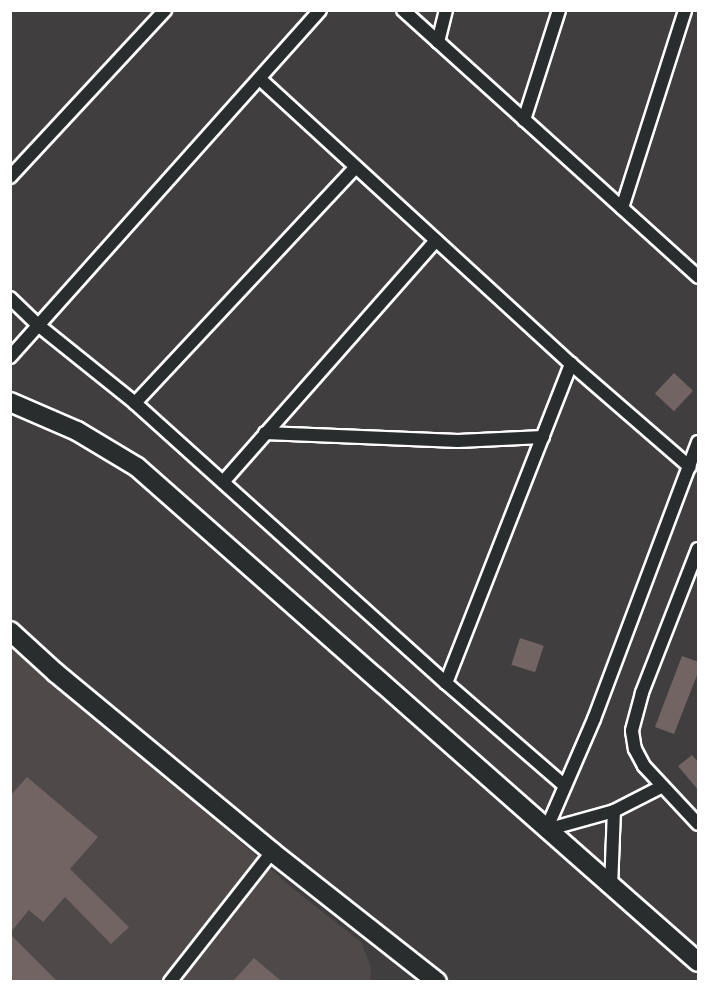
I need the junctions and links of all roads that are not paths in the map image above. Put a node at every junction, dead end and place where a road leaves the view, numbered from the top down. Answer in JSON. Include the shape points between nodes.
{"nodes":[{"id":1,"x":165,"y":10,"type":"edge"},
{"id":2,"x":320,"y":10,"type":"edge"},
{"id":3,"x":402,"y":10,"type":"edge"},
{"id":4,"x":446,"y":10,"type":"edge"},
{"id":5,"x":559,"y":10,"type":"edge"},
{"id":6,"x":685,"y":10,"type":"edge"},
{"id":7,"x":438,"y":42,"type":"junction"},
{"id":8,"x":260,"y":79,"type":"junction"},
{"id":9,"x":524,"y":120,"type":"junction"},
{"id":10,"x":356,"y":167,"type":"junction"},
{"id":11,"x":10,"y":177,"type":"edge"},
{"id":12,"x":622,"y":208,"type":"junction"},
{"id":13,"x":435,"y":240,"type":"junction"},
{"id":14,"x":699,"y":277,"type":"edge"},
{"id":15,"x":10,"y":298,"type":"edge"},
{"id":16,"x":38,"y":325,"type":"junction"},
{"id":17,"x":10,"y":357,"type":"edge"},
{"id":18,"x":571,"y":364,"type":"junction"},
{"id":19,"x":10,"y":402,"type":"edge"},
{"id":20,"x":135,"y":403,"type":"junction"},
{"id":21,"x":265,"y":433,"type":"junction"},
{"id":22,"x":543,"y":437,"type":"junction"},
{"id":23,"x":699,"y":442,"type":"edge"},
{"id":24,"x":690,"y":467,"type":"junction"},
{"id":25,"x":224,"y":482,"type":"junction"},
{"id":26,"x":697,"y":557,"type":"edge"},
{"id":27,"x":10,"y":631,"type":"edge"},
{"id":28,"x":446,"y":683,"type":"junction"},
{"id":29,"x":565,"y":786,"type":"junction"},
{"id":30,"x":661,"y":787,"type":"junction"},
{"id":31,"x":614,"y":811,"type":"junction"},
{"id":32,"x":699,"y":824,"type":"edge"},
{"id":33,"x":546,"y":830,"type":"junction"},
{"id":34,"x":272,"y":852,"type":"junction"},
{"id":35,"x":611,"y":888,"type":"junction"},
{"id":36,"x":699,"y":963,"type":"edge"},
{"id":37,"x":170,"y":981,"type":"edge"},
{"id":38,"x":437,"y":981,"type":"edge"}],
"edges":[{"from":1,"to":11,"type":"street"},
{"from":2,"to":8,"type":"street"},
{"from":3,"to":7,"type":"street"},
{"from":4,"to":7,"type":"street"},
{"from":5,"to":9,"type":"street"},
{"from":6,"to":12,"type":"street"},
{"from":7,"to":9,"type":"street"},
{"from":8,"to":10,"type":"street"},
{"from":8,"to":16,"type":"street"},
{"from":9,"to":12,"type":"street"},
{"from":10,"to":13,"type":"street"},
{"from":10,"to":20,"type":"street"},
{"from":12,"to":14,"type":"street"},
{"from":13,"to":18,"type":"street"},
{"from":13,"to":21,"type":"street"},
{"from":15,"to":16,"type":"street"},
{"from":16,"to":17,"type":"street"},
{"from":16,"to":20,"type":"street"},
{"from":18,"to":22,"type":"street"},
{"from":18,"to":24,"type":"street"},
{"from":19,"to":33,"type":"main road","via":[[77,432],[136,467]]},
{"from":20,"to":25,"type":"street"},
{"from":21,"to":22,"type":"street","via":[[458,441]]},
{"from":21,"to":25,"type":"street"},
{"from":22,"to":28,"type":"street"},
{"from":23,"to":24,"type":"street"},
{"from":24,"to":29,"type":"street"},
{"from":25,"to":28,"type":"street"},
{"from":26,"to":30,"type":"street","via":[[646,683],[632,731],[635,749]]},
{"from":27,"to":34,"type":"main road"},
{"from":28,"to":29,"type":"street"},
{"from":29,"to":33,"type":"street"},
{"from":30,"to":31,"type":"street"},
{"from":30,"to":32,"type":"street"},
{"from":31,"to":33,"type":"street"},
{"from":31,"to":35,"type":"street"},
{"from":33,"to":35,"type":"main road"},
{"from":34,"to":37,"type":"street"},
{"from":34,"to":38,"type":"main road"},
{"from":35,"to":36,"type":"main road"}]}
